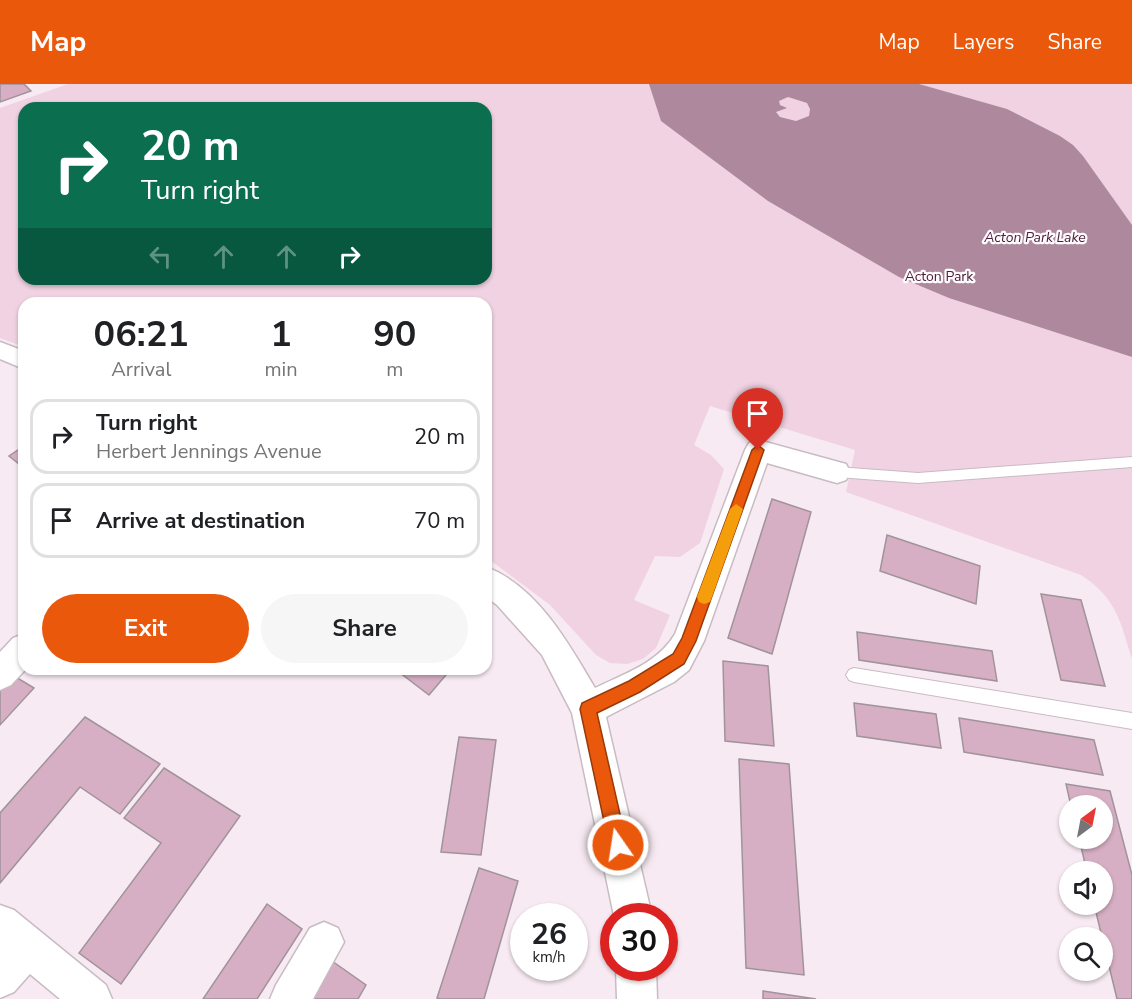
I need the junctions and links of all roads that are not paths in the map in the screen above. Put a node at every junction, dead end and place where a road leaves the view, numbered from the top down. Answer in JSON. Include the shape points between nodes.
{"nodes":[{"id":1,"x":0,"y":350,"type":"edge"},
{"id":2,"x":18,"y":358,"type":"edge"},
{"id":3,"x":1132,"y":462,"type":"edge"},
{"id":4,"x":837,"y":472,"type":"joint"},
{"id":5,"x":492,"y":584,"type":"edge"},
{"id":6,"x":18,"y":655,"type":"edge"},
{"id":7,"x":0,"y":674,"type":"edge"},
{"id":8,"x":854,"y":675,"type":"dead end"},
{"id":9,"x":588,"y":709,"type":"junction"},
{"id":10,"x":1132,"y":721,"type":"edge"},
{"id":11,"x":630,"y":903,"type":"edge"},
{"id":12,"x":14,"y":935,"type":"edge"},
{"id":13,"x":324,"y":942,"type":"dead end"},
{"id":14,"x":0,"y":978,"type":"edge"},
{"id":15,"x":636,"y":981,"type":"edge"},
{"id":16,"x":92,"y":999,"type":"edge"},
{"id":17,"x":290,"y":999,"type":"edge"},
{"id":18,"x":637,"y":999,"type":"edge"}],
"edges":[{"from":1,"to":2,"type":"street"},
{"from":3,"to":4,"type":"lane","via":[[918,478]]},
{"from":4,"to":9,"type":"street","via":[[758,450],[678,659],[635,687]]},
{"from":5,"to":9,"type":"street","via":[[508,596],[553,645]]},
{"from":6,"to":7,"type":"street"},
{"from":8,"to":10,"type":"lane"},
{"from":9,"to":11,"type":"street"},
{"from":12,"to":14,"type":"street"},
{"from":12,"to":16,"type":"street"},
{"from":13,"to":17,"type":"street"},
{"from":15,"to":18,"type":"street"}]}
